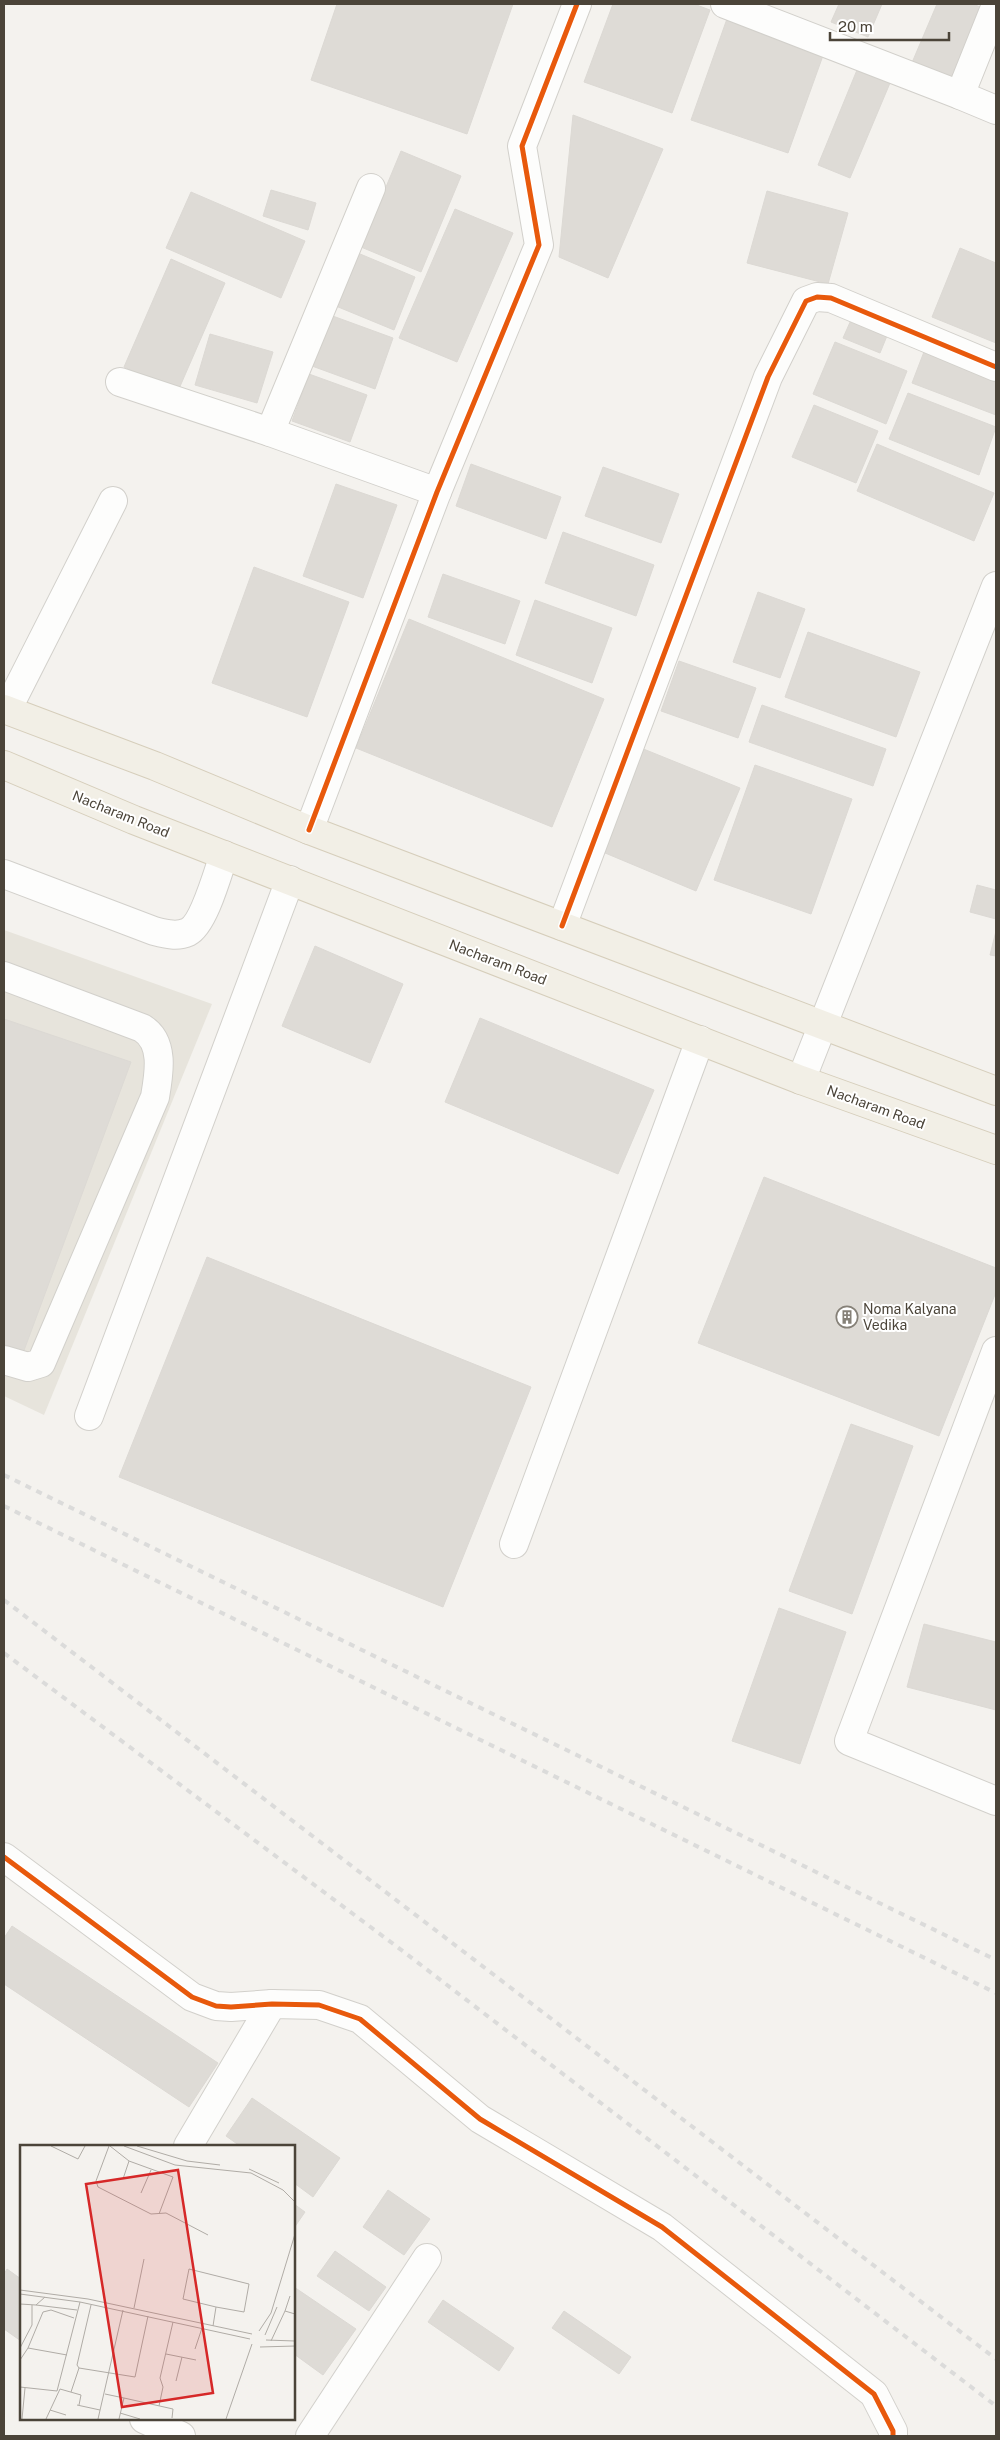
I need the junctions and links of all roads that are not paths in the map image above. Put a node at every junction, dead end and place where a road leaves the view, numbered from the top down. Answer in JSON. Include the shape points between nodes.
{"nodes":[{"id":1,"x":577,"y":4,"type":"edge"},
{"id":2,"x":725,"y":4,"type":"edge"},
{"id":3,"x":996,"y":5,"type":"edge"},
{"id":4,"x":960,"y":95,"type":"junction"},
{"id":5,"x":996,"y":110,"type":"edge"},
{"id":6,"x":372,"y":188,"type":"dead end"},
{"id":7,"x":996,"y":367,"type":"edge"},
{"id":8,"x":120,"y":382,"type":"dead end"},
{"id":9,"x":270,"y":432,"type":"junction"},
{"id":10,"x":437,"y":492,"type":"junction"},
{"id":11,"x":113,"y":501,"type":"dead end"},
{"id":12,"x":996,"y":586,"type":"edge"},
{"id":13,"x":5,"y":709,"type":"edge"},
{"id":14,"x":4,"y":765,"type":"edge"},
{"id":15,"x":309,"y":830,"type":"junction"},
{"id":16,"x":224,"y":855,"type":"junction"},
{"id":17,"x":4,"y":874,"type":"edge"},
{"id":18,"x":290,"y":880,"type":"junction"},
{"id":19,"x":562,"y":926,"type":"junction"},
{"id":20,"x":4,"y":976,"type":"edge"},
{"id":21,"x":822,"y":1023,"type":"junction"},
{"id":22,"x":700,"y":1040,"type":"junction"},
{"id":23,"x":801,"y":1080,"type":"junction"},
{"id":24,"x":996,"y":1090,"type":"edge"},
{"id":25,"x":996,"y":1150,"type":"edge"},
{"id":26,"x":996,"y":1352,"type":"edge"},
{"id":27,"x":4,"y":1360,"type":"edge"},
{"id":28,"x":89,"y":1416,"type":"dead end"},
{"id":29,"x":514,"y":1544,"type":"dead end"},
{"id":30,"x":996,"y":1801,"type":"edge"},
{"id":31,"x":4,"y":1857,"type":"edge"},
{"id":32,"x":272,"y":2004,"type":"junction"},
{"id":33,"x":189,"y":2145,"type":"edge"},
{"id":34,"x":427,"y":2258,"type":"dead end"},
{"id":35,"x":146,"y":2420,"type":"edge"},
{"id":36,"x":181,"y":2436,"type":"edge"},
{"id":37,"x":310,"y":2436,"type":"edge"},
{"id":38,"x":893,"y":2436,"type":"edge"}],
"edges":[{"from":1,"to":10,"type":"street","via":[[522,146],[539,245]]},
{"from":2,"to":4,"type":"street"},
{"from":3,"to":4,"type":"street"},
{"from":4,"to":5,"type":"street"},
{"from":6,"to":9,"type":"street"},
{"from":7,"to":19,"type":"street","via":[[831,298],[817,297],[806,301],[768,377]]},
{"from":8,"to":9,"type":"street"},
{"from":9,"to":10,"type":"street"},
{"from":10,"to":15,"type":"street"},
{"from":11,"to":13,"type":"street"},
{"from":12,"to":21,"type":"street"},
{"from":13,"to":15,"type":"main road","via":[[155,766]]},
{"from":14,"to":16,"type":"main road","name":"Nacharam Road"},
{"from":15,"to":19,"type":"main road"},
{"from":16,"to":17,"type":"street","via":[[200,920],[190,931],[174,935],[154,931]]},
{"from":16,"to":18,"type":"main road","name":"Nacharam Road"},
{"from":18,"to":22,"type":"main road","name":"Nacharam Road"},
{"from":18,"to":28,"type":"street"},
{"from":19,"to":21,"type":"main road"},
{"from":20,"to":27,"type":"street","via":[[147,1031],[157,1048],[160,1071],[155,1097],[41,1364],[28,1368]]},
{"from":21,"to":23,"type":"street"},
{"from":21,"to":24,"type":"main road"},
{"from":22,"to":23,"type":"main road","name":"Nacharam Road"},
{"from":22,"to":29,"type":"street"},
{"from":23,"to":25,"type":"main road","name":"Nacharam Road"},
{"from":26,"to":30,"type":"street","via":[[849,1741]]},
{"from":31,"to":32,"type":"street","via":[[192,1997],[232,2008]]},
{"from":32,"to":33,"type":"street"},
{"from":32,"to":38,"type":"street","via":[[319,2005],[360,2019],[480,2119],[662,2227],[874,2394]]},
{"from":34,"to":37,"type":"street"},
{"from":35,"to":36,"type":"street"}]}
